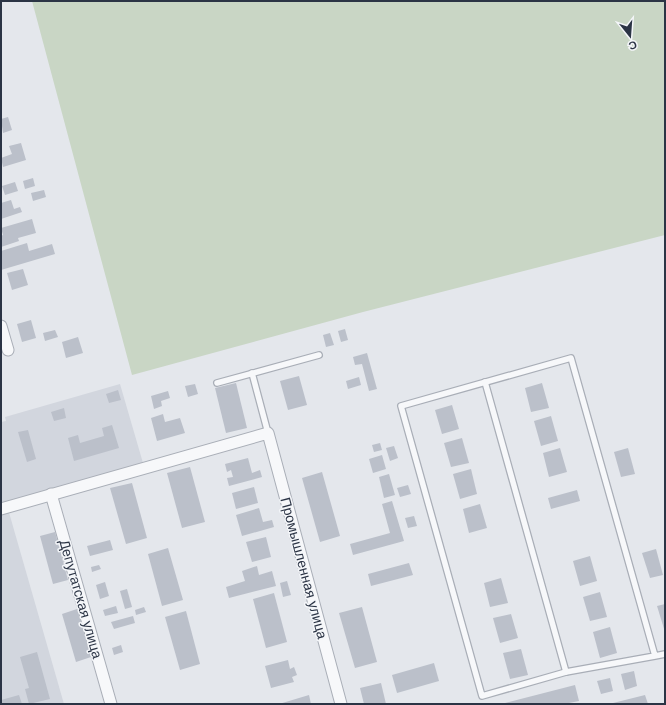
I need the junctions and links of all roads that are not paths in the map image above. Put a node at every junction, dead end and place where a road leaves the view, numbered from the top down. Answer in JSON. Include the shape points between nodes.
{"nodes":[{"id":1,"x":1,"y":326,"type":"edge"},
{"id":2,"x":8,"y":350,"type":"dead end"},
{"id":3,"x":319,"y":355,"type":"dead end"},
{"id":4,"x":252,"y":373,"type":"junction"},
{"id":5,"x":485,"y":382,"type":"junction"},
{"id":6,"x":217,"y":383,"type":"dead end"},
{"id":7,"x":268,"y":433,"type":"junction"},
{"id":8,"x":51,"y":494,"type":"junction"},
{"id":9,"x":1,"y":509,"type":"edge"},
{"id":10,"x":665,"y":654,"type":"edge"},
{"id":11,"x":655,"y":656,"type":"junction"},
{"id":12,"x":566,"y":672,"type":"junction"},
{"id":13,"x":111,"y":704,"type":"edge"},
{"id":14,"x":341,"y":704,"type":"edge"}],
"edges":[{"from":1,"to":2,"type":"street"},
{"from":3,"to":4,"type":"lane"},
{"from":4,"to":6,"type":"lane"},
{"from":4,"to":7,"type":"lane"},
{"from":5,"to":11,"type":"lane","via":[[572,358]]},
{"from":5,"to":12,"type":"lane"},
{"from":5,"to":12,"type":"lane","via":[[401,406],[482,696]]},
{"from":7,"to":8,"type":"street"},
{"from":7,"to":14,"type":"street","name":"Промышленная улица"},
{"from":8,"to":9,"type":"street"},
{"from":8,"to":13,"type":"street","name":"Депутатская улица"},
{"from":10,"to":11,"type":"lane"},
{"from":11,"to":12,"type":"lane"}]}
